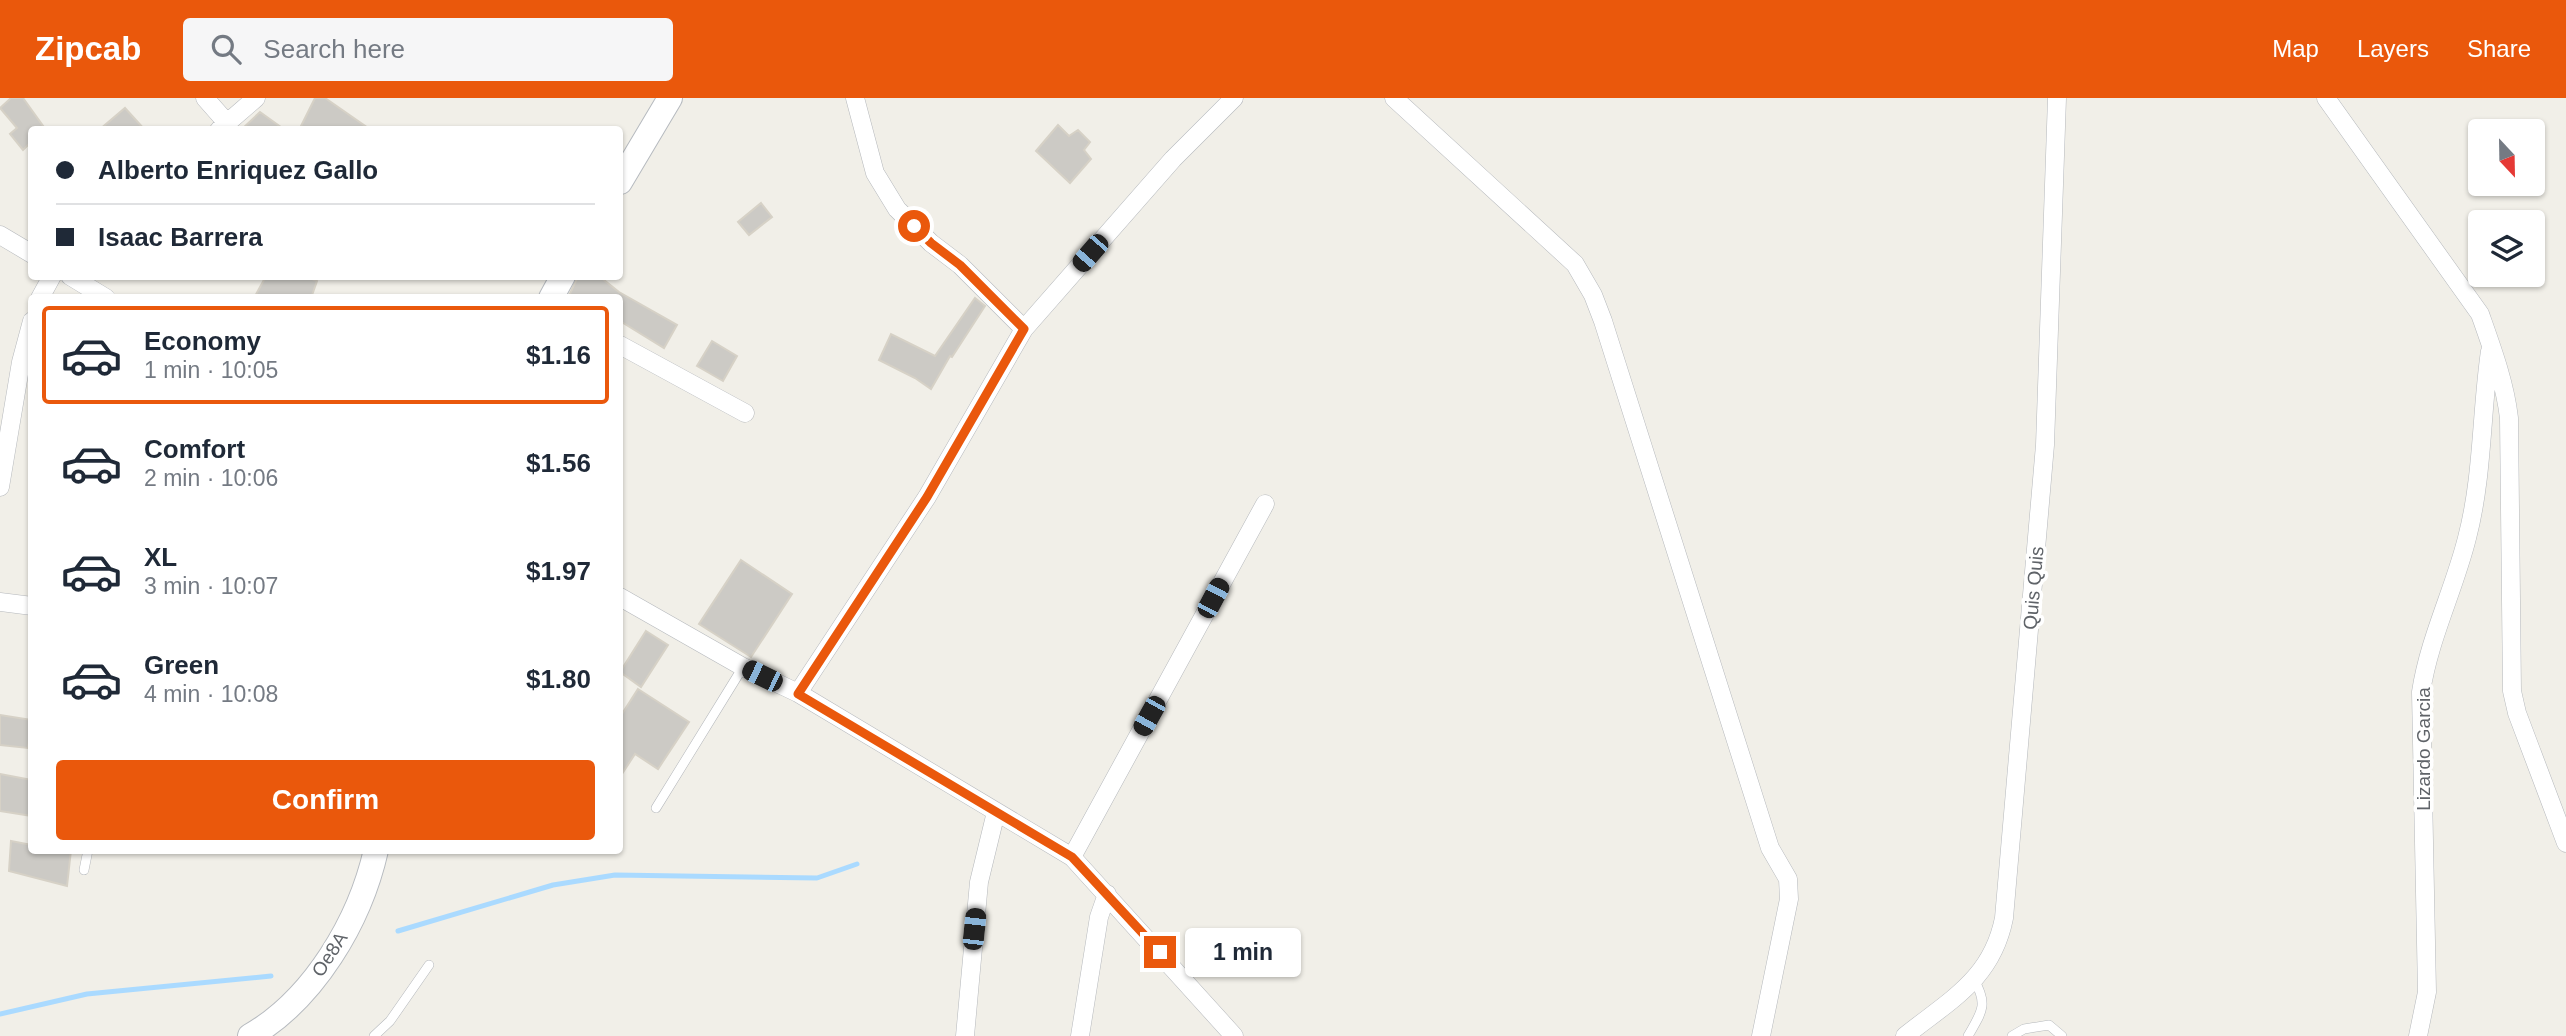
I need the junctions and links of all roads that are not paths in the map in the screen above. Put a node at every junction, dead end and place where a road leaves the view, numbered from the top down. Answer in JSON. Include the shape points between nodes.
{"nodes":[{"id":1,"x":205,"y":98,"type":"edge"},
{"id":2,"x":256,"y":98,"type":"edge"},
{"id":3,"x":670,"y":98,"type":"edge"},
{"id":4,"x":855,"y":98,"type":"edge"},
{"id":5,"x":1234,"y":98,"type":"edge"},
{"id":6,"x":1394,"y":98,"type":"edge"},
{"id":7,"x":2057,"y":98,"type":"edge"},
{"id":8,"x":2326,"y":98,"type":"edge"},
{"id":9,"x":223,"y":126,"type":"edge"},
{"id":10,"x":623,"y":177,"type":"edge"},
{"id":11,"x":0,"y":235,"type":"edge"},
{"id":12,"x":28,"y":252,"type":"edge"},
{"id":13,"x":77,"y":280,"type":"edge"},
{"id":14,"x":99,"y":294,"type":"edge"},
{"id":15,"x":1024,"y":329,"type":"junction"},
{"id":16,"x":28,"y":336,"type":"edge"},
{"id":17,"x":2491,"y":344,"type":"junction"},
{"id":18,"x":623,"y":347,"type":"edge"},
{"id":19,"x":745,"y":413,"type":"dead end"},
{"id":20,"x":0,"y":487,"type":"edge"},
{"id":21,"x":1265,"y":504,"type":"dead end"},
{"id":22,"x":623,"y":599,"type":"edge"},
{"id":23,"x":0,"y":602,"type":"edge"},
{"id":24,"x":28,"y":606,"type":"edge"},
{"id":25,"x":743,"y":667,"type":"junction"},
{"id":26,"x":798,"y":694,"type":"junction"},
{"id":27,"x":656,"y":808,"type":"dead end"},
{"id":28,"x":996,"y":812,"type":"junction"},
{"id":29,"x":2566,"y":843,"type":"edge"},
{"id":30,"x":87,"y":854,"type":"edge"},
{"id":31,"x":375,"y":854,"type":"edge"},
{"id":32,"x":1072,"y":857,"type":"junction"},
{"id":33,"x":84,"y":870,"type":"dead end"},
{"id":34,"x":1107,"y":894,"type":"junction"},
{"id":35,"x":429,"y":965,"type":"dead end"},
{"id":36,"x":1974,"y":980,"type":"junction"},
{"id":37,"x":250,"y":1036,"type":"edge"},
{"id":38,"x":374,"y":1036,"type":"edge"},
{"id":39,"x":965,"y":1036,"type":"edge"},
{"id":40,"x":1080,"y":1036,"type":"edge"},
{"id":41,"x":1234,"y":1036,"type":"edge"},
{"id":42,"x":1761,"y":1036,"type":"edge"},
{"id":43,"x":1905,"y":1036,"type":"edge"},
{"id":44,"x":1968,"y":1036,"type":"edge"},
{"id":45,"x":2012,"y":1036,"type":"edge"},
{"id":46,"x":2062,"y":1036,"type":"edge"},
{"id":47,"x":2418,"y":1036,"type":"edge"}],
"edges":[{"from":1,"to":9,"type":"street"},
{"from":2,"to":9,"type":"street"},
{"from":3,"to":10,"type":"street"},
{"from":4,"to":15,"type":"street","via":[[875,173],[897,209]]},
{"from":5,"to":15,"type":"street","via":[[1173,159]]},
{"from":6,"to":42,"type":"street","via":[[1575,264],[1603,321],[1770,848],[1788,879],[1786,920]]},
{"from":7,"to":36,"type":"street","name":"Quis Quis","via":[[2045,445],[2004,918],[1990,961]]},
{"from":8,"to":17,"type":"street","via":[[2480,314]]},
{"from":11,"to":12,"type":"street"},
{"from":13,"to":14,"type":"street"},
{"from":15,"to":26,"type":"street","via":[[927,497]]},
{"from":16,"to":20,"type":"street"},
{"from":17,"to":29,"type":"street","via":[[2509,418],[2512,691]]},
{"from":17,"to":47,"type":"street","name":"Lizardo Garcia","via":[[2468,537],[2424,668],[2421,692],[2427,992]]},
{"from":18,"to":19,"type":"street"},
{"from":21,"to":32,"type":"street"},
{"from":22,"to":25,"type":"street"},
{"from":23,"to":24,"type":"street"},
{"from":25,"to":26,"type":"street"},
{"from":25,"to":27,"type":"lane"},
{"from":26,"to":28,"type":"street"},
{"from":28,"to":32,"type":"street"},
{"from":28,"to":39,"type":"street","via":[[979,882]]},
{"from":30,"to":33,"type":"lane"},
{"from":31,"to":37,"type":"street","name":"Oe8A","via":[[362,895],[326,962],[270,1025]]},
{"from":32,"to":34,"type":"street"},
{"from":34,"to":40,"type":"street","via":[[1099,917]]},
{"from":34,"to":41,"type":"street"},
{"from":35,"to":38,"type":"lane"},
{"from":36,"to":43,"type":"street","name":"Quis Quis"},
{"from":36,"to":44,"type":"lane","via":[[1984,1002]]},
{"from":45,"to":46,"type":"lane","via":[[2049,1025]]}]}
